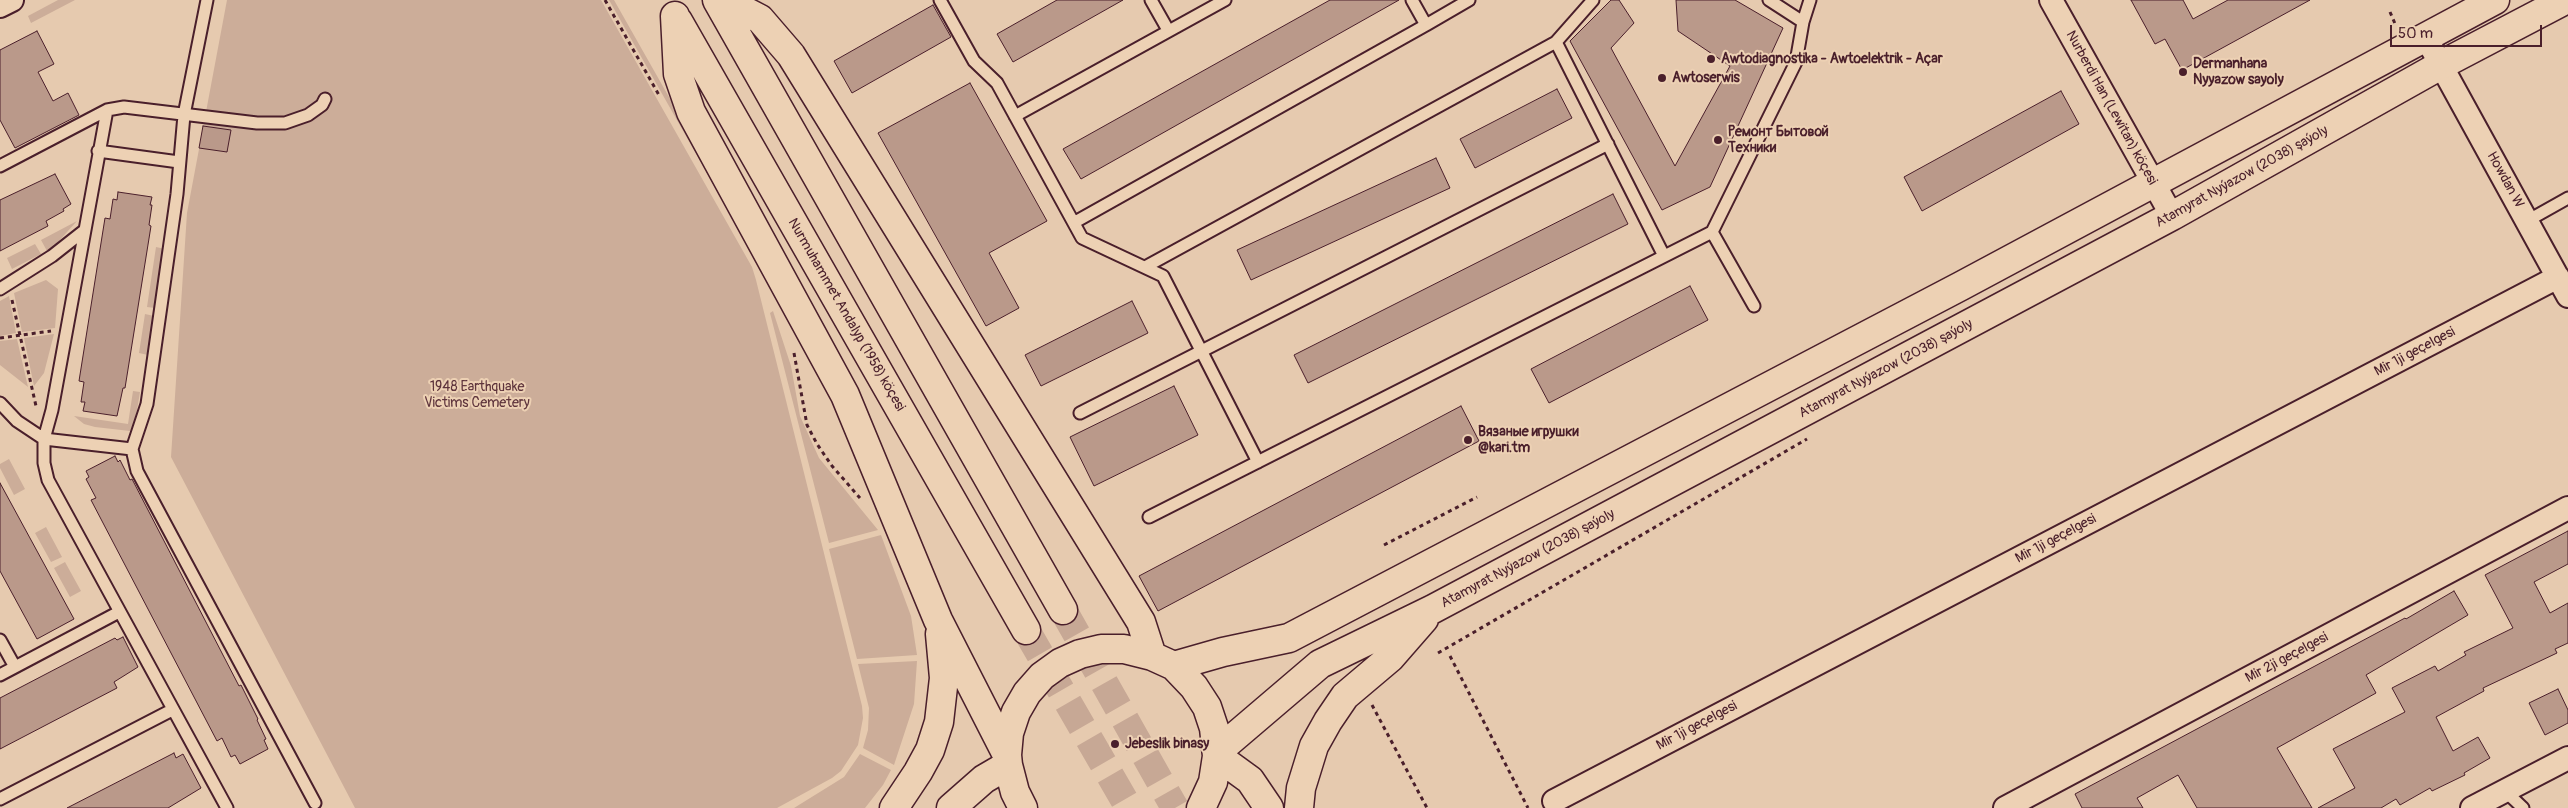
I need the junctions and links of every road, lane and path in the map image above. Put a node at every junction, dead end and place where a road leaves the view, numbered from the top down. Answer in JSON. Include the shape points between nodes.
{"nodes":[{"id":1,"x":12,"y":0,"type":"edge"},
{"id":2,"x":207,"y":0,"type":"edge"},
{"id":3,"x":605,"y":0,"type":"edge"},
{"id":4,"x":717,"y":0,"type":"edge"},
{"id":5,"x":724,"y":0,"type":"edge"},
{"id":6,"x":940,"y":0,"type":"edge"},
{"id":7,"x":1151,"y":0,"type":"edge"},
{"id":8,"x":1225,"y":0,"type":"edge"},
{"id":9,"x":1412,"y":0,"type":"edge"},
{"id":10,"x":1469,"y":0,"type":"edge"},
{"id":11,"x":1593,"y":0,"type":"edge"},
{"id":12,"x":1769,"y":0,"type":"edge"},
{"id":13,"x":1810,"y":0,"type":"edge"},
{"id":14,"x":2051,"y":0,"type":"edge"},
{"id":15,"x":2495,"y":0,"type":"edge"},
{"id":16,"x":2564,"y":0,"type":"edge"},
{"id":17,"x":0,"y":6,"type":"edge"},
{"id":18,"x":671,"y":8,"type":"edge"},
{"id":19,"x":1803,"y":22,"type":"junction"},
{"id":20,"x":1426,"y":25,"type":"junction"},
{"id":21,"x":1168,"y":30,"type":"junction"},
{"id":22,"x":2425,"y":36,"type":"junction"},
{"id":23,"x":1556,"y":42,"type":"junction"},
{"id":24,"x":2441,"y":65,"type":"junction"},
{"id":25,"x":659,"y":96,"type":"dead end"},
{"id":26,"x":325,"y":99,"type":"dead end"},
{"id":27,"x":107,"y":110,"type":"junction"},
{"id":28,"x":184,"y":115,"type":"junction"},
{"id":29,"x":1015,"y":116,"type":"junction"},
{"id":30,"x":1608,"y":144,"type":"junction"},
{"id":31,"x":98,"y":151,"type":"junction"},
{"id":32,"x":179,"y":162,"type":"junction"},
{"id":33,"x":0,"y":166,"type":"edge"},
{"id":34,"x":2154,"y":184,"type":"junction"},
{"id":35,"x":2568,"y":198,"type":"edge"},
{"id":36,"x":2172,"y":216,"type":"junction"},
{"id":37,"x":2527,"y":221,"type":"junction"},
{"id":38,"x":1075,"y":222,"type":"junction"},
{"id":39,"x":85,"y":230,"type":"junction"},
{"id":40,"x":1712,"y":232,"type":"junction"},
{"id":41,"x":1664,"y":256,"type":"junction"},
{"id":42,"x":1145,"y":267,"type":"junction"},
{"id":43,"x":2563,"y":287,"type":"edge"},
{"id":44,"x":0,"y":289,"type":"edge"},
{"id":45,"x":11,"y":294,"type":"dead end"},
{"id":46,"x":1754,"y":306,"type":"dead end"},
{"id":47,"x":54,"y":331,"type":"dead end"},
{"id":48,"x":20,"y":336,"type":"junction"},
{"id":49,"x":0,"y":338,"type":"edge"},
{"id":50,"x":793,"y":349,"type":"dead end"},
{"id":51,"x":1202,"y":351,"type":"junction"},
{"id":52,"x":31,"y":387,"type":"dead end"},
{"id":53,"x":0,"y":403,"type":"edge"},
{"id":54,"x":1080,"y":413,"type":"dead end"},
{"id":55,"x":44,"y":439,"type":"junction"},
{"id":56,"x":132,"y":449,"type":"junction"},
{"id":57,"x":1258,"y":462,"type":"junction"},
{"id":58,"x":1478,"y":497,"type":"dead end"},
{"id":59,"x":861,"y":499,"type":"dead end"},
{"id":60,"x":2568,"y":508,"type":"edge"},
{"id":61,"x":1149,"y":517,"type":"dead end"},
{"id":62,"x":1384,"y":545,"type":"dead end"},
{"id":63,"x":1574,"y":574,"type":"dead end"},
{"id":64,"x":1063,"y":610,"type":"tunnel mouth"},
{"id":65,"x":1433,"y":610,"type":"junction"},
{"id":66,"x":119,"y":612,"type":"junction"},
{"id":67,"x":938,"y":620,"type":"junction"},
{"id":68,"x":1026,"y":630,"type":"tunnel mouth"},
{"id":69,"x":0,"y":640,"type":"edge"},
{"id":70,"x":1438,"y":653,"type":"dead end"},
{"id":71,"x":1450,"y":656,"type":"dead end"},
{"id":72,"x":1163,"y":661,"type":"junction"},
{"id":73,"x":15,"y":667,"type":"junction"},
{"id":74,"x":0,"y":675,"type":"edge"},
{"id":75,"x":1369,"y":700,"type":"dead end"},
{"id":76,"x":172,"y":710,"type":"junction"},
{"id":77,"x":1217,"y":754,"type":"junction"},
{"id":78,"x":2568,"y":758,"type":"edge"},
{"id":79,"x":1007,"y":760,"type":"junction"},
{"id":80,"x":2505,"y":791,"type":"junction"},
{"id":81,"x":0,"y":799,"type":"edge"},
{"id":82,"x":1554,"y":801,"type":"dead end"},
{"id":83,"x":313,"y":806,"type":"edge"},
{"id":84,"x":225,"y":807,"type":"edge"},
{"id":85,"x":894,"y":808,"type":"edge"},
{"id":86,"x":951,"y":808,"type":"edge"},
{"id":87,"x":1023,"y":808,"type":"edge"},
{"id":88,"x":1201,"y":808,"type":"edge"},
{"id":89,"x":1269,"y":808,"type":"edge"},
{"id":90,"x":1299,"y":808,"type":"edge"},
{"id":91,"x":1427,"y":808,"type":"edge"},
{"id":92,"x":1528,"y":808,"type":"edge"},
{"id":93,"x":2005,"y":808,"type":"edge"},
{"id":94,"x":2472,"y":808,"type":"edge"},
{"id":95,"x":2523,"y":808,"type":"edge"}],
"edges":[{"from":1,"to":17,"type":"street"},
{"from":2,"to":28,"type":"lane"},
{"from":3,"to":25,"type":"path"},
{"from":4,"to":64,"type":"main road"},
{"from":5,"to":72,"type":"main road","via":[[760,19],[791,55]]},
{"from":6,"to":29,"type":"lane","via":[[974,61],[997,83]]},
{"from":7,"to":21,"type":"lane"},
{"from":8,"to":21,"type":"lane"},
{"from":9,"to":20,"type":"lane"},
{"from":10,"to":20,"type":"lane"},
{"from":11,"to":23,"type":"lane"},
{"from":12,"to":19,"type":"lane"},
{"from":13,"to":19,"type":"lane"},
{"from":14,"to":34,"type":"street","name":"Nurberdi Han (Lewitan) köçesi"},
{"from":15,"to":22,"type":"main road"},
{"from":16,"to":24,"type":"main road","name":"Atamyrat Nyýazow (2038) şaýoly"},
{"from":18,"to":67,"type":"main road","via":[[678,74],[691,112],[845,395]]},
{"from":18,"to":68,"type":"main road","name":"Nurmuhammet Andalyp (1958) köçesi"},
{"from":19,"to":40,"type":"lane","via":[[1796,62]]},
{"from":20,"to":38,"type":"lane"},
{"from":21,"to":29,"type":"lane"},
{"from":22,"to":24,"type":"street","name":"Howdan W"},
{"from":22,"to":34,"type":"main road"},
{"from":23,"to":30,"type":"lane"},
{"from":23,"to":42,"type":"lane"},
{"from":24,"to":36,"type":"main road","name":"Atamyrat Nyýazow (2038) şaýoly"},
{"from":24,"to":37,"type":"street","name":"Howdan W"},
{"from":26,"to":28,"type":"lane","via":[[308,115],[285,123]]},
{"from":27,"to":28,"type":"lane","via":[[124,108]]},
{"from":27,"to":31,"type":"lane"},
{"from":27,"to":33,"type":"lane"},
{"from":28,"to":32,"type":"lane"},
{"from":29,"to":38,"type":"lane"},
{"from":30,"to":41,"type":"lane"},
{"from":30,"to":51,"type":"lane"},
{"from":31,"to":32,"type":"lane"},
{"from":31,"to":39,"type":"lane"},
{"from":32,"to":56,"type":"lane","via":[[147,404]]},
{"from":34,"to":36,"type":"street","name":"Nurberdi Han (Lewitan) köçesi"},
{"from":34,"to":72,"type":"main road","via":[[1289,638]]},
{"from":35,"to":37,"type":"lane"},
{"from":36,"to":65,"type":"main road","name":"Atamyrat Nyýazow (2038) şaýoly"},
{"from":37,"to":43,"type":"street","name":"Howdan W"},
{"from":38,"to":42,"type":"lane","via":[[1082,238]]},
{"from":39,"to":44,"type":"lane","via":[[52,256]]},
{"from":39,"to":55,"type":"lane"},
{"from":40,"to":41,"type":"lane"},
{"from":40,"to":46,"type":"lane"},
{"from":41,"to":57,"type":"lane"},
{"from":42,"to":51,"type":"lane","via":[[1163,276]]},
{"from":43,"to":82,"type":"street","name":"Mir 1ji geçelgesi"},
{"from":45,"to":48,"type":"path"},
{"from":47,"to":48,"type":"path"},
{"from":48,"to":49,"type":"path"},
{"from":48,"to":52,"type":"path"},
{"from":50,"to":59,"type":"path","via":[[807,425],[832,466]]},
{"from":51,"to":54,"type":"lane"},
{"from":51,"to":57,"type":"lane"},
{"from":53,"to":55,"type":"lane","via":[[17,421]]},
{"from":55,"to":56,"type":"lane"},
{"from":55,"to":66,"type":"lane","via":[[48,480]]},
{"from":56,"to":83,"type":"lane","via":[[137,471]]},
{"from":57,"to":61,"type":"lane"},
{"from":58,"to":62,"type":"path"},
{"from":60,"to":93,"type":"street","name":"Mir 2ji geçelgesi"},
{"from":63,"to":70,"type":"path"},
{"from":65,"to":77,"type":"main road","name":"Atamyrat Nyýazow (2038) şaýoly","via":[[1320,664]]},
{"from":65,"to":90,"type":"main road","via":[[1390,658],[1346,696],[1328,721],[1314,746],[1301,788]]},
{"from":66,"to":73,"type":"lane"},
{"from":66,"to":76,"type":"lane"},
{"from":67,"to":79,"type":"main road"},
{"from":67,"to":85,"type":"main road","via":[[944,678],[939,722],[930,750]]},
{"from":69,"to":73,"type":"lane"},
{"from":71,"to":92,"type":"path"},
{"from":72,"to":77,"type":"main road","via":[[1194,687],[1207,707]]},
{"from":72,"to":79,"type":"main road","via":[[1124,648],[1101,649],[1060,663],[1027,692],[1016,712],[1009,733]]},
{"from":73,"to":74,"type":"lane"},
{"from":75,"to":91,"type":"path"},
{"from":76,"to":81,"type":"lane"},
{"from":76,"to":84,"type":"lane"},
{"from":77,"to":88,"type":"main road","via":[[1213,782]]},
{"from":77,"to":89,"type":"main road","via":[[1250,780]]},
{"from":78,"to":80,"type":"street"},
{"from":79,"to":86,"type":"main road"},
{"from":79,"to":87,"type":"main road","via":[[1015,792]]},
{"from":80,"to":94,"type":"street"},
{"from":80,"to":95,"type":"lane"}]}
